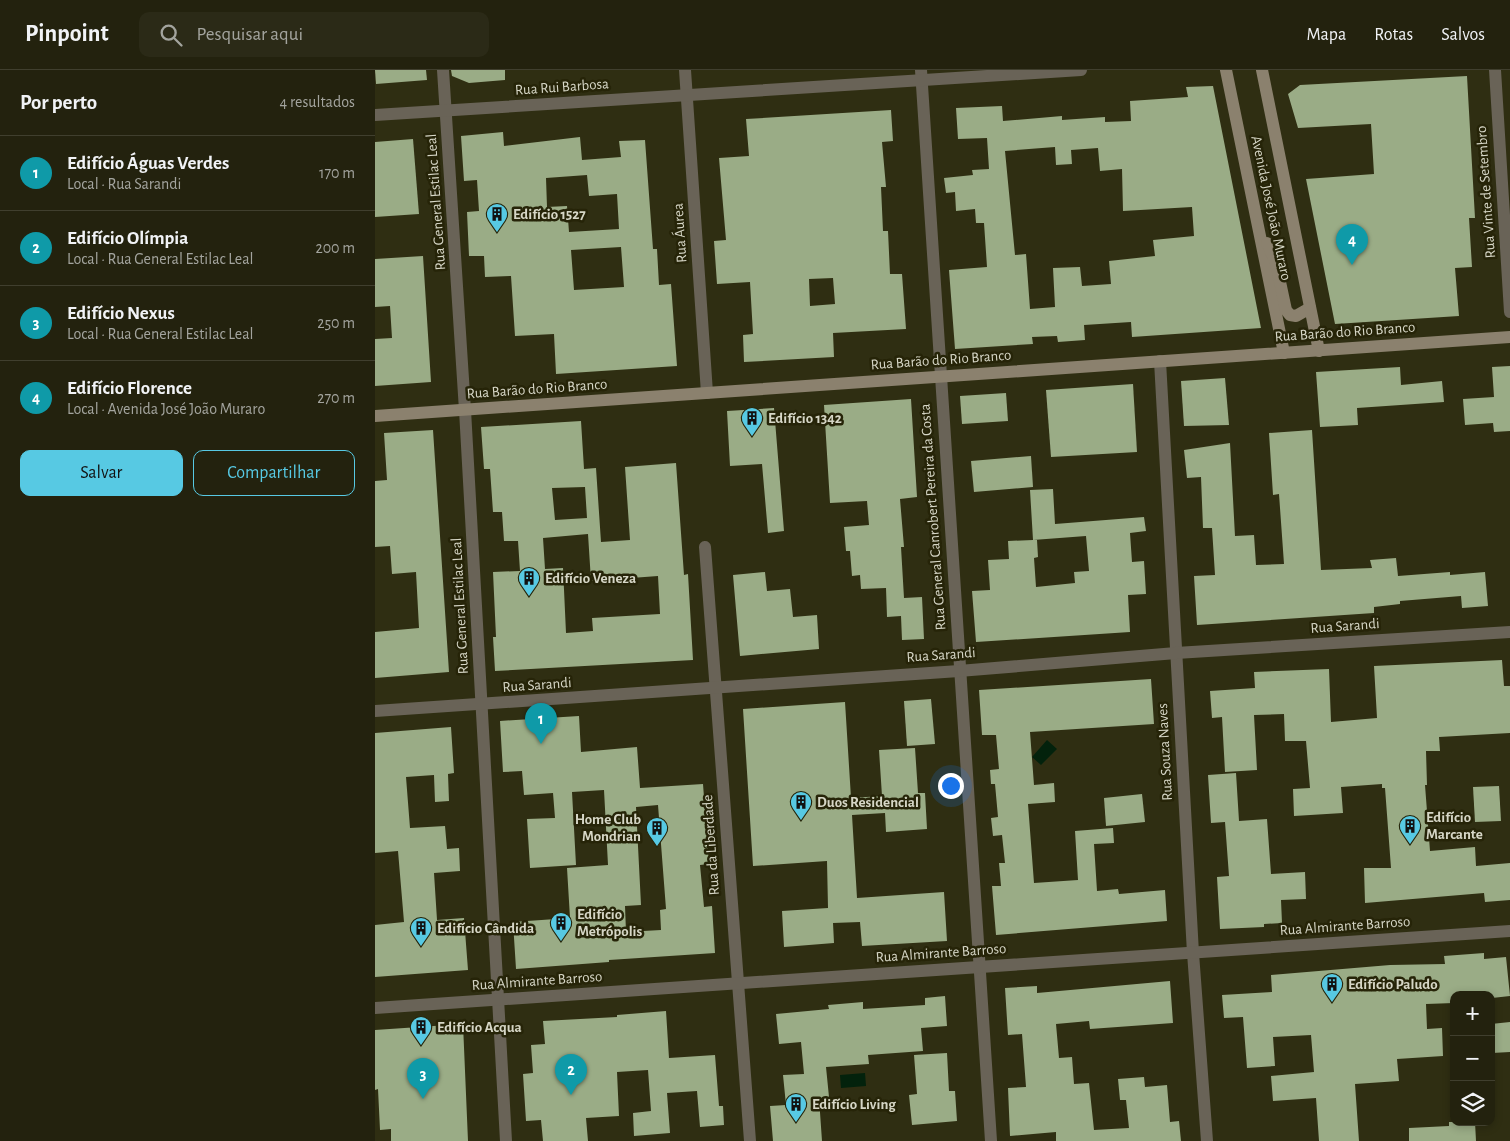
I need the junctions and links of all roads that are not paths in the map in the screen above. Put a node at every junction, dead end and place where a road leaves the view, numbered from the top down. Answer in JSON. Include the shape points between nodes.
{"nodes":[{"id":1,"x":443,"y":70,"type":"edge"},
{"id":2,"x":685,"y":70,"type":"edge"},
{"id":3,"x":1081,"y":70,"type":"edge"},
{"id":4,"x":1226,"y":70,"type":"edge"},
{"id":5,"x":1262,"y":70,"type":"edge"},
{"id":6,"x":1495,"y":70,"type":"edge"},
{"id":7,"x":921,"y":75,"type":"edge"},
{"id":8,"x":686,"y":95,"type":"junction"},
{"id":9,"x":446,"y":110,"type":"junction"},
{"id":10,"x":375,"y":115,"type":"edge"},
{"id":11,"x":1258,"y":225,"type":"junction"},
{"id":12,"x":1310,"y":308,"type":"junction"},
{"id":13,"x":1510,"y":312,"type":"edge"},
{"id":14,"x":1510,"y":337,"type":"edge"},
{"id":15,"x":1319,"y":351,"type":"junction"},
{"id":16,"x":1284,"y":353,"type":"junction"},
{"id":17,"x":1160,"y":361,"type":"junction"},
{"id":18,"x":940,"y":376,"type":"junction"},
{"id":19,"x":707,"y":393,"type":"junction"},
{"id":20,"x":465,"y":410,"type":"junction"},
{"id":21,"x":375,"y":416,"type":"edge"},
{"id":22,"x":705,"y":547,"type":"dead end"},
{"id":23,"x":1510,"y":632,"type":"edge"},
{"id":24,"x":1176,"y":653,"type":"junction"},
{"id":25,"x":959,"y":671,"type":"junction"},
{"id":26,"x":716,"y":687,"type":"junction"},
{"id":27,"x":482,"y":705,"type":"junction"},
{"id":28,"x":375,"y":711,"type":"edge"},
{"id":29,"x":1510,"y":931,"type":"edge"},
{"id":30,"x":1193,"y":953,"type":"junction"},
{"id":31,"x":979,"y":967,"type":"junction"},
{"id":32,"x":738,"y":984,"type":"junction"},
{"id":33,"x":498,"y":1000,"type":"junction"},
{"id":34,"x":375,"y":1008,"type":"edge"},
{"id":35,"x":506,"y":1141,"type":"edge"},
{"id":36,"x":750,"y":1141,"type":"edge"},
{"id":37,"x":991,"y":1141,"type":"edge"},
{"id":38,"x":1207,"y":1141,"type":"edge"}],
"edges":[{"from":1,"to":9,"type":"street","name":"Rua General Estilac Leal"},
{"from":2,"to":8,"type":"street","name":"Rua Áurea"},
{"from":3,"to":7,"type":"street","name":"Rua Rui Barbosa"},
{"from":4,"to":11,"type":"street","name":"Avenida José João Muraro"},
{"from":5,"to":12,"type":"street","name":"Avenida José João Muraro"},
{"from":6,"to":13,"type":"street","name":"Rua Vinte de Setembro"},
{"from":7,"to":8,"type":"street","name":"Rua Rui Barbosa"},
{"from":7,"to":18,"type":"street","name":"Rua General Canrobert Pereira da Costa"},
{"from":8,"to":9,"type":"street","name":"Rua Rui Barbosa"},
{"from":8,"to":19,"type":"street","name":"Rua Áurea"},
{"from":9,"to":10,"type":"street","name":"Rua Rui Barbosa"},
{"from":9,"to":20,"type":"street","name":"Rua General Estilac Leal"},
{"from":11,"to":12,"type":"street","via":[[1276,263],[1286,310],[1296,316]]},
{"from":11,"to":16,"type":"street","name":"Avenida José João Muraro"},
{"from":12,"to":15,"type":"street","name":"Avenida José João Muraro"},
{"from":14,"to":15,"type":"street","name":"Rua Barão do Rio Branco"},
{"from":15,"to":16,"type":"street","name":"Rua Barão do Rio Branco"},
{"from":16,"to":17,"type":"street","name":"Rua Barão do Rio Branco"},
{"from":17,"to":18,"type":"street","name":"Rua Barão do Rio Branco"},
{"from":17,"to":24,"type":"street","name":"Rua Souza Naves"},
{"from":18,"to":19,"type":"street","name":"Rua Barão do Rio Branco"},
{"from":18,"to":25,"type":"street","name":"Rua General Canrobert Pereira da Costa"},
{"from":19,"to":20,"type":"street","name":"Rua Barão do Rio Branco"},
{"from":20,"to":21,"type":"street","name":"Rua Barão do Rio Branco"},
{"from":20,"to":27,"type":"street","name":"Rua General Estilac Leal"},
{"from":22,"to":26,"type":"street","name":"Rua da Liberdade"},
{"from":23,"to":24,"type":"street","name":"Rua Sarandi"},
{"from":24,"to":25,"type":"street","name":"Rua Sarandi"},
{"from":24,"to":30,"type":"street","name":"Rua Souza Naves"},
{"from":25,"to":26,"type":"street","name":"Rua Sarandi"},
{"from":25,"to":31,"type":"street","name":"Rua General Canrobert Pereira da Costa"},
{"from":26,"to":27,"type":"street","name":"Rua Sarandi"},
{"from":26,"to":32,"type":"street","name":"Rua da Liberdade"},
{"from":27,"to":28,"type":"street","name":"Rua Sarandi"},
{"from":27,"to":33,"type":"street","name":"Rua General Estilac Leal"},
{"from":29,"to":30,"type":"street","name":"Rua Almirante Barroso"},
{"from":30,"to":31,"type":"street","name":"Rua Almirante Barroso"},
{"from":30,"to":38,"type":"street","name":"Rua Souza Naves"},
{"from":31,"to":32,"type":"street","name":"Rua Almirante Barroso"},
{"from":31,"to":37,"type":"street","name":"Rua General Canrobert Pereira da Costa"},
{"from":32,"to":33,"type":"street","name":"Rua Almirante Barroso"},
{"from":32,"to":36,"type":"street","name":"Rua da Liberdade"},
{"from":33,"to":34,"type":"street","name":"Rua Almirante Barroso"},
{"from":33,"to":35,"type":"street","name":"Rua General Estilac Leal"}]}
